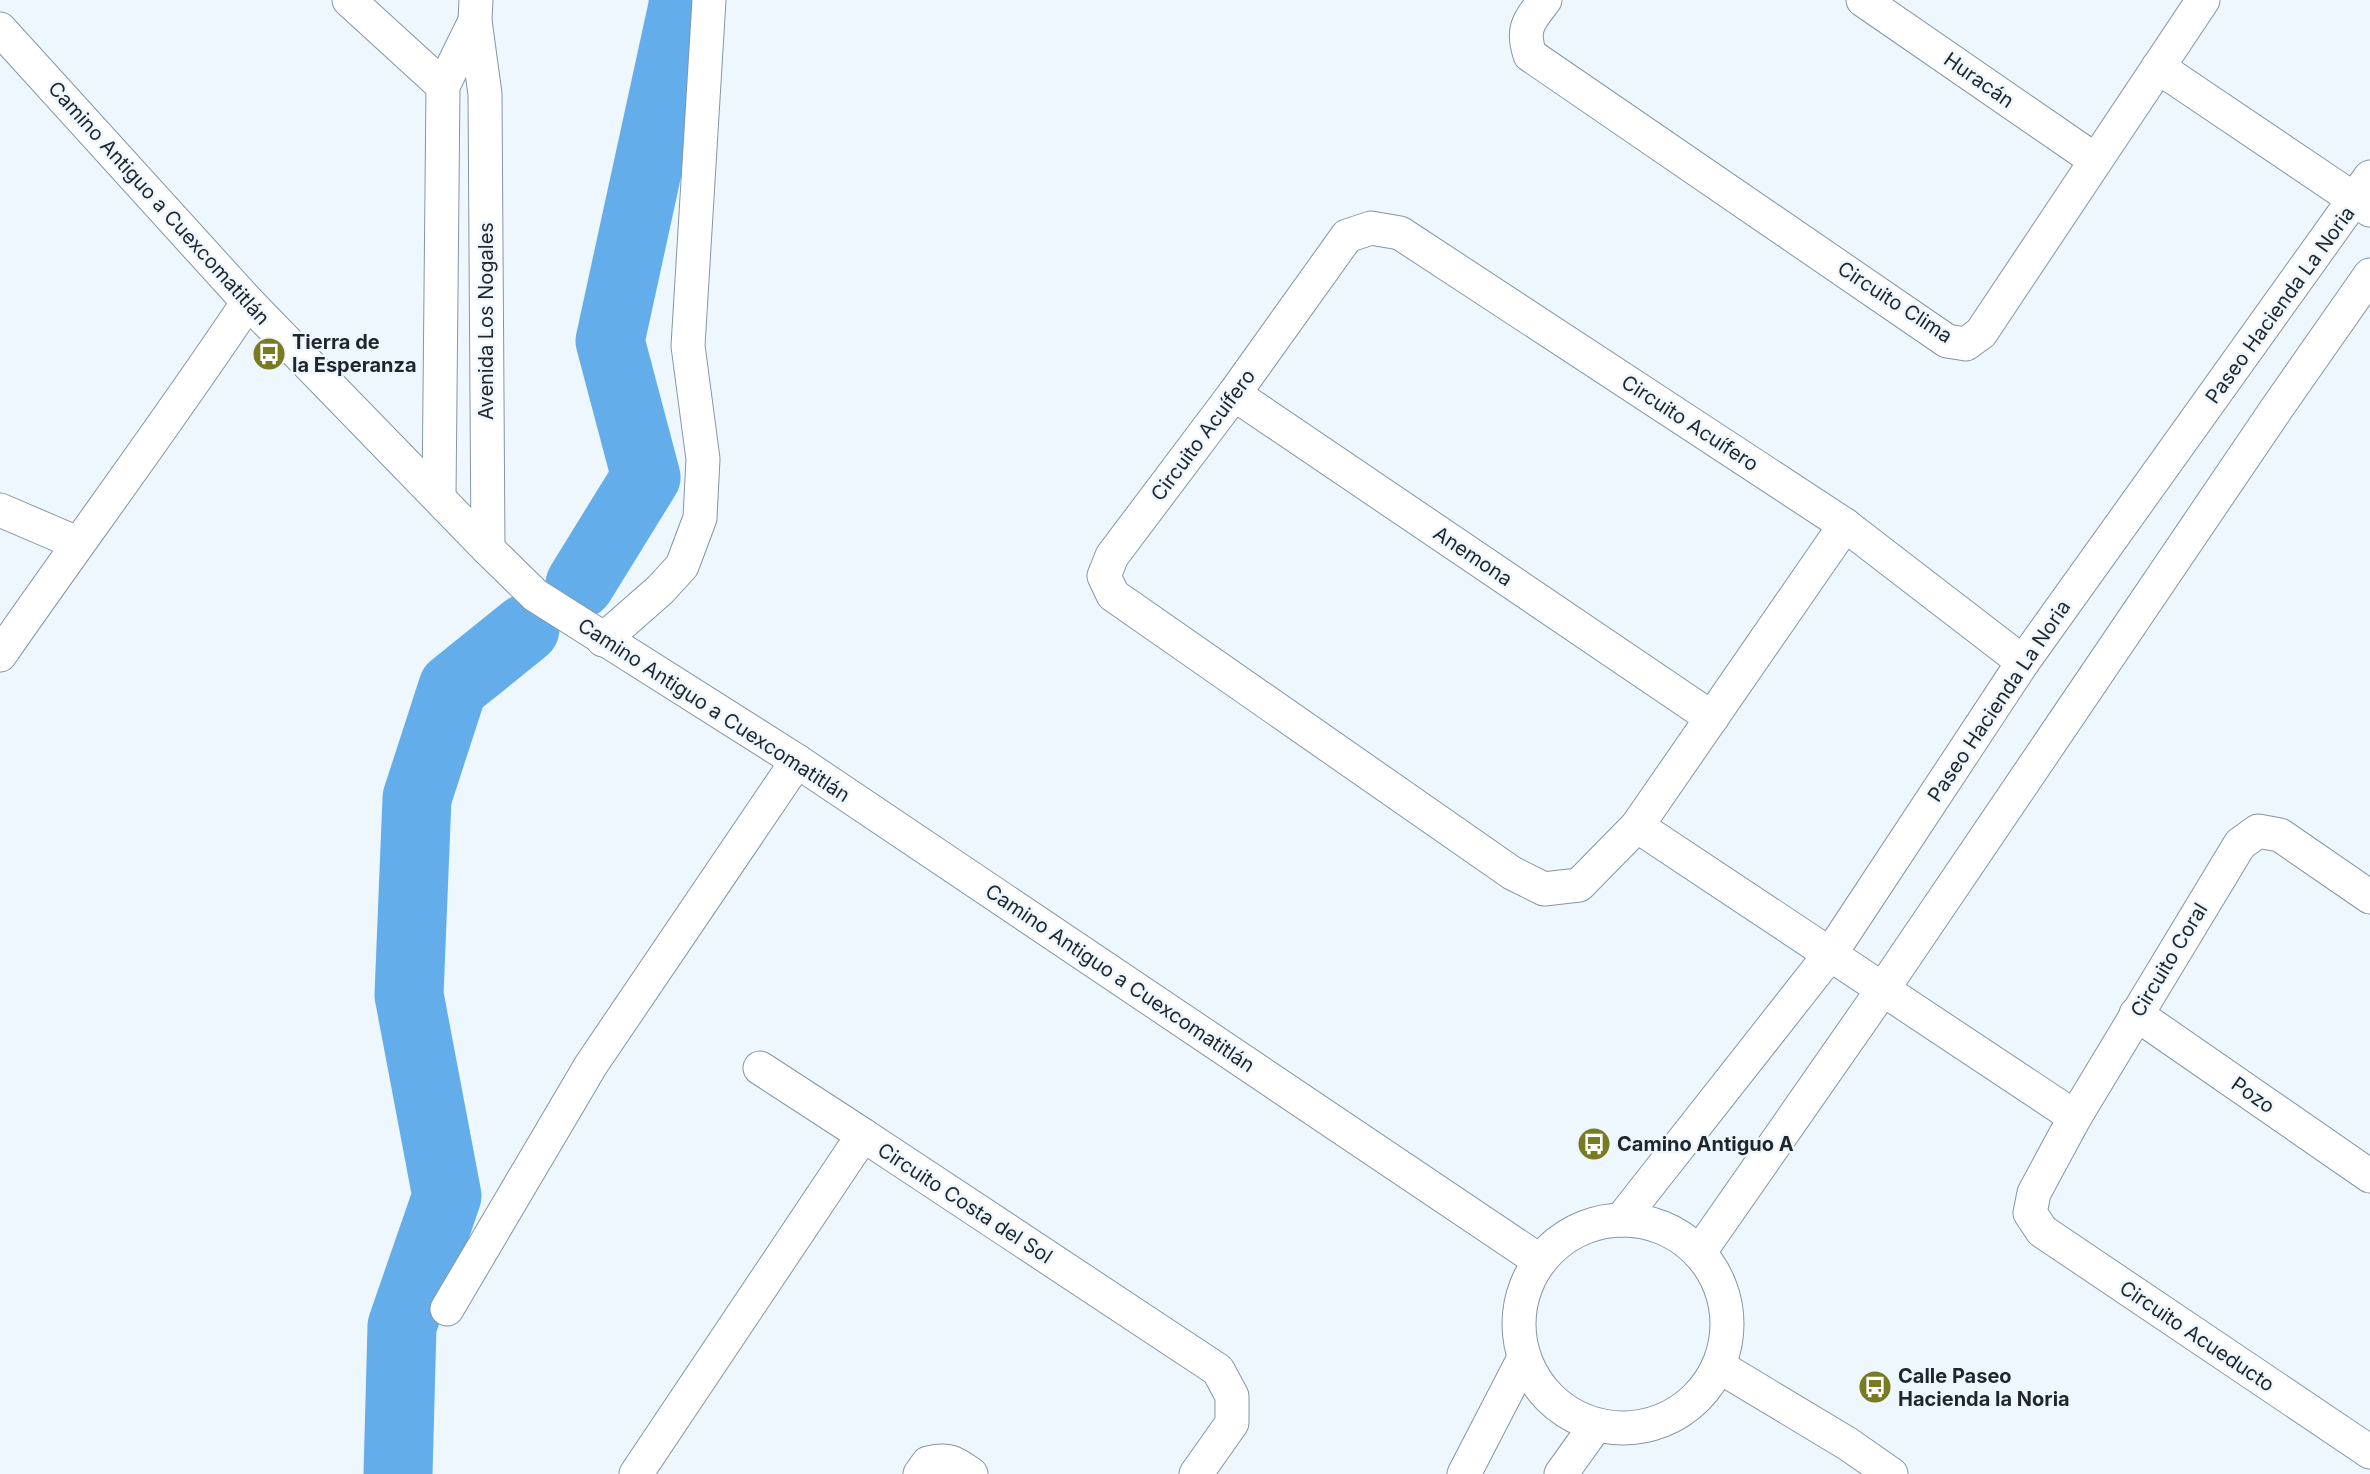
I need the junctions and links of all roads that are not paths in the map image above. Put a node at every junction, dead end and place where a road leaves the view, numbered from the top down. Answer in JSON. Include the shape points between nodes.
{"nodes":[{"id":1,"x":349,"y":0,"type":"edge"},
{"id":2,"x":710,"y":0,"type":"edge"},
{"id":3,"x":1545,"y":0,"type":"edge"},
{"id":4,"x":1863,"y":0,"type":"edge"},
{"id":5,"x":2203,"y":0,"type":"edge"},
{"id":6,"x":475,"y":10,"type":"edge"},
{"id":7,"x":0,"y":29,"type":"edge"},
{"id":8,"x":2158,"y":67,"type":"junction"},
{"id":9,"x":443,"y":86,"type":"junction"},
{"id":10,"x":485,"y":94,"type":"junction"},
{"id":11,"x":2095,"y":160,"type":"junction"},
{"id":12,"x":2365,"y":196,"type":"edge"},
{"id":13,"x":2370,"y":275,"type":"edge"},
{"id":14,"x":248,"y":302,"type":"junction"},
{"id":15,"x":1234,"y":394,"type":"junction"},
{"id":16,"x":439,"y":497,"type":"junction"},
{"id":17,"x":0,"y":510,"type":"edge"},
{"id":18,"x":1845,"y":525,"type":"junction"},
{"id":19,"x":77,"y":543,"type":"junction"},
{"id":20,"x":488,"y":549,"type":"junction"},
{"id":21,"x":603,"y":640,"type":"junction"},
{"id":22,"x":0,"y":655,"type":"edge"},
{"id":23,"x":2023,"y":662,"type":"junction"},
{"id":24,"x":1712,"y":718,"type":"junction"},
{"id":25,"x":797,"y":761,"type":"junction"},
{"id":26,"x":1637,"y":826,"type":"junction"},
{"id":27,"x":2370,"y":897,"type":"edge"},
{"id":28,"x":1831,"y":953,"type":"junction"},
{"id":29,"x":1883,"y":989,"type":"junction"},
{"id":30,"x":2136,"y":1014,"type":"junction"},
{"id":31,"x":760,"y":1068,"type":"dead end"},
{"id":32,"x":2075,"y":1117,"type":"junction"},
{"id":33,"x":863,"y":1135,"type":"junction"},
{"id":34,"x":2370,"y":1176,"type":"edge"},
{"id":35,"x":2030,"y":1213,"type":"joint"},
{"id":36,"x":1621,"y":1220,"type":"junction"},
{"id":37,"x":1699,"y":1252,"type":"junction"},
{"id":38,"x":1540,"y":1261,"type":"junction"},
{"id":39,"x":447,"y":1309,"type":"dead end"},
{"id":40,"x":1524,"y":1358,"type":"junction"},
{"id":41,"x":1720,"y":1367,"type":"junction"},
{"id":42,"x":1596,"y":1425,"type":"junction"},
{"id":43,"x":2370,"y":1452,"type":"edge"},
{"id":44,"x":636,"y":1474,"type":"edge"},
{"id":45,"x":920,"y":1474,"type":"edge"},
{"id":46,"x":971,"y":1474,"type":"edge"},
{"id":47,"x":1196,"y":1474,"type":"edge"},
{"id":48,"x":1464,"y":1474,"type":"edge"},
{"id":49,"x":1561,"y":1474,"type":"edge"},
{"id":50,"x":1891,"y":1474,"type":"edge"}],
"edges":[{"from":1,"to":9,"type":"street"},
{"from":2,"to":21,"type":"street","via":[[688,346],[703,459],[700,518],[682,566]]},
{"from":3,"to":11,"type":"street","name":"Circuito Clima","via":[[1531,19],[1524,38],[1530,55],[1947,341],[1966,344],[1981,333]]},
{"from":4,"to":11,"type":"street","name":"Huracán"},
{"from":5,"to":8,"type":"street","name":"Circuito Clima"},
{"from":6,"to":9,"type":"street"},
{"from":6,"to":10,"type":"street","name":"Avenida Los Nogales"},
{"from":7,"to":14,"type":"street","name":"Camino Antiguo a Cuexcomatitlán"},
{"from":8,"to":11,"type":"street","name":"Circuito Clima"},
{"from":8,"to":12,"type":"street"},
{"from":9,"to":10,"type":"street"},
{"from":9,"to":16,"type":"street"},
{"from":10,"to":20,"type":"street","name":"Avenida Los Nogales"},
{"from":12,"to":23,"type":"street","name":"Paseo Hacienda La Noria"},
{"from":13,"to":29,"type":"street"},
{"from":14,"to":16,"type":"street","name":"Camino Antiguo a Cuexcomatitlán"},
{"from":14,"to":19,"type":"street","via":[[186,395]]},
{"from":15,"to":18,"type":"street","name":"Circuito Acuífero","via":[[1347,236],[1371,228],[1400,233]]},
{"from":15,"to":24,"type":"street","name":"Anemona"},
{"from":15,"to":26,"type":"street","name":"Circuito Acuífero","via":[[1112,556],[1104,576],[1113,596],[1512,873],[1544,889],[1579,885]]},
{"from":16,"to":20,"type":"street","name":"Camino Antiguo a Cuexcomatitlán"},
{"from":17,"to":19,"type":"street"},
{"from":18,"to":23,"type":"street","name":"Circuito Acuífero"},
{"from":18,"to":24,"type":"street","name":"Circuito Acuífero"},
{"from":19,"to":22,"type":"street"},
{"from":20,"to":21,"type":"street","name":"Camino Antiguo a Cuexcomatitlán","via":[[535,595]]},
{"from":21,"to":25,"type":"street","name":"Camino Antiguo a Cuexcomatitlán"},
{"from":23,"to":28,"type":"street","name":"Paseo Hacienda La Noria"},
{"from":24,"to":26,"type":"street","name":"Circuito Acuífero"},
{"from":25,"to":38,"type":"street","name":"Camino Antiguo a Cuexcomatitlán"},
{"from":25,"to":39,"type":"street","via":[[591,1065]]},
{"from":26,"to":28,"type":"street"},
{"from":27,"to":30,"type":"street","name":"Circuito Coral","via":[[2280,835],[2258,831],[2240,844]]},
{"from":28,"to":29,"type":"street"},
{"from":28,"to":36,"type":"street","name":"Paseo Hacienda La Noria"},
{"from":29,"to":32,"type":"street"},
{"from":29,"to":37,"type":"street"},
{"from":30,"to":32,"type":"street","name":"Circuito Coral"},
{"from":30,"to":34,"type":"street","name":"Pozo"},
{"from":31,"to":33,"type":"street"},
{"from":32,"to":35,"type":"street","name":"Circuito Coral","via":[[2034,1193]]},
{"from":33,"to":44,"type":"street","name":"Circuito Costa del Sol"},
{"from":33,"to":47,"type":"street","name":"Circuito Costa del Sol","via":[[1218,1370],[1233,1396],[1232,1423]]},
{"from":35,"to":43,"type":"street","name":"Circuito Acueducto","via":[[2042,1231]]},
{"from":36,"to":37,"type":"street","via":[[1650,1224],[1676,1235]]},
{"from":36,"to":38,"type":"street","via":[[1590,1225],[1562,1240]]},
{"from":37,"to":41,"type":"street","via":[[1721,1287],[1725,1307],[1728,1327]]},
{"from":38,"to":40,"type":"street","via":[[1527,1283],[1520,1308]]},
{"from":40,"to":42,"type":"street","via":[[1540,1388],[1565,1411]]},
{"from":40,"to":48,"type":"street"},
{"from":41,"to":42,"type":"street","via":[[1699,1397],[1669,1419],[1633,1429]]},
{"from":41,"to":50,"type":"street"},
{"from":42,"to":49,"type":"street"},
{"from":45,"to":46,"type":"street","via":[[928,1463],[941,1460],[954,1461]]}]}
